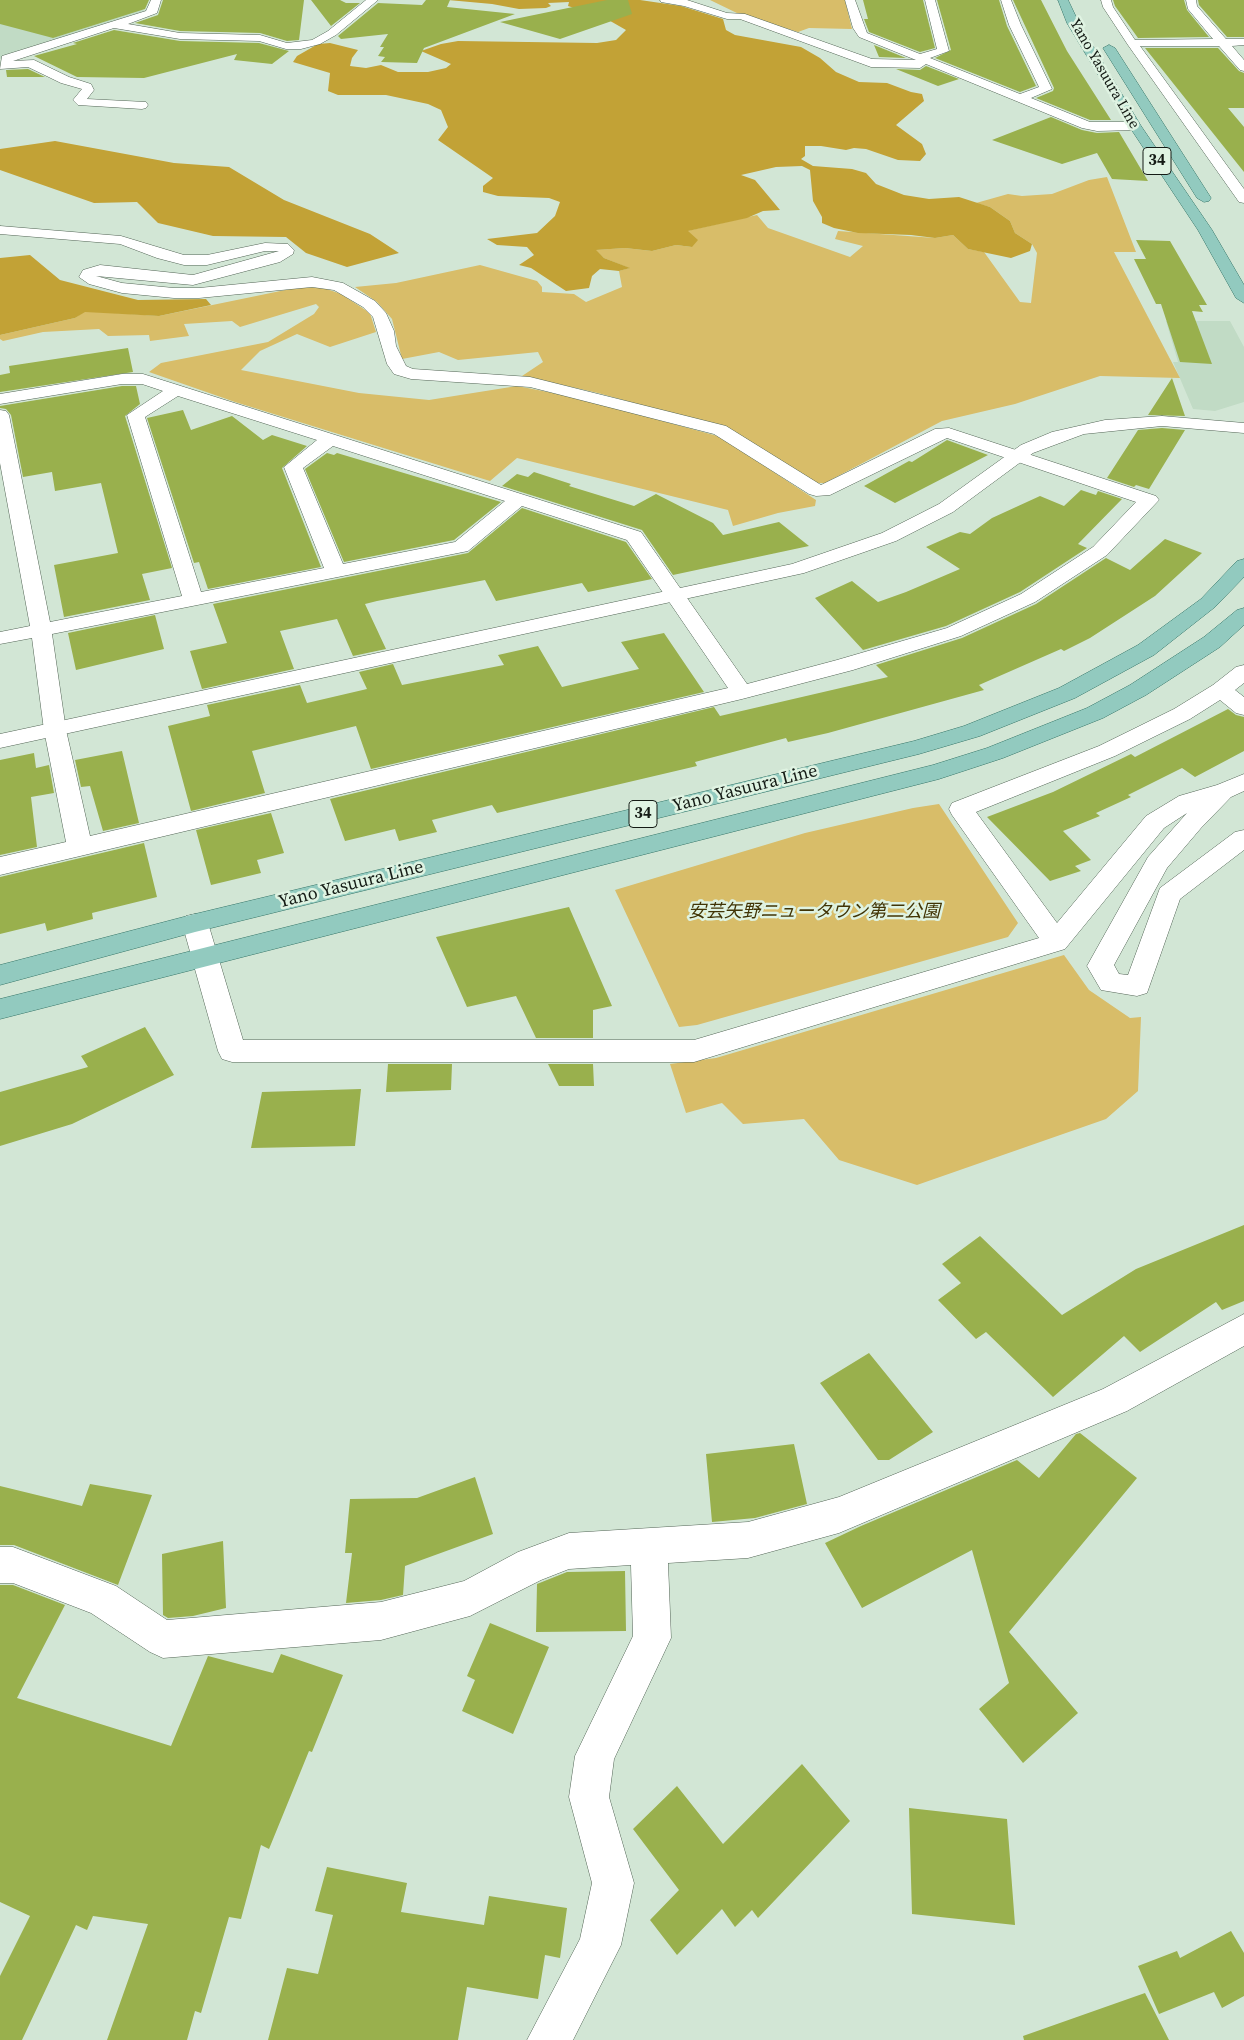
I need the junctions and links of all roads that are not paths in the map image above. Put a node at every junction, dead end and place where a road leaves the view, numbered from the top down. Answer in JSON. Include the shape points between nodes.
{"nodes":[{"id":1,"x":156,"y":0,"type":"edge"},
{"id":2,"x":373,"y":0,"type":"edge"},
{"id":3,"x":665,"y":0,"type":"edge"},
{"id":4,"x":850,"y":0,"type":"edge"},
{"id":5,"x":930,"y":0,"type":"edge"},
{"id":6,"x":1006,"y":0,"type":"edge"},
{"id":7,"x":1063,"y":0,"type":"edge"},
{"id":8,"x":1106,"y":0,"type":"edge"},
{"id":9,"x":1191,"y":0,"type":"edge"},
{"id":10,"x":116,"y":25,"type":"junction"},
{"id":11,"x":1104,"y":40,"type":"dead end"},
{"id":12,"x":1222,"y":42,"type":"junction"},
{"id":13,"x":1244,"y":42,"type":"edge"},
{"id":14,"x":1132,"y":44,"type":"junction"},
{"id":15,"x":920,"y":58,"type":"junction"},
{"id":16,"x":0,"y":61,"type":"edge"},
{"id":17,"x":935,"y":64,"type":"junction"},
{"id":18,"x":0,"y":65,"type":"edge"},
{"id":19,"x":1244,"y":67,"type":"edge"},
{"id":20,"x":1019,"y":98,"type":"junction"},
{"id":21,"x":142,"y":105,"type":"dead end"},
{"id":22,"x":1134,"y":126,"type":"junction"},
{"id":23,"x":1228,"y":176,"type":"junction"},
{"id":24,"x":1244,"y":176,"type":"edge"},
{"id":25,"x":1244,"y":199,"type":"edge"},
{"id":26,"x":1213,"y":212,"type":"dead end"},
{"id":27,"x":0,"y":230,"type":"edge"},
{"id":28,"x":1244,"y":298,"type":"edge"},
{"id":29,"x":176,"y":390,"type":"junction"},
{"id":30,"x":0,"y":399,"type":"edge"},
{"id":31,"x":0,"y":415,"type":"edge"},
{"id":32,"x":1244,"y":428,"type":"edge"},
{"id":33,"x":329,"y":440,"type":"junction"},
{"id":34,"x":1016,"y":456,"type":"junction"},
{"id":35,"x":518,"y":500,"type":"junction"},
{"id":36,"x":1244,"y":565,"type":"edge"},
{"id":37,"x":335,"y":570,"type":"junction"},
{"id":38,"x":676,"y":596,"type":"junction"},
{"id":39,"x":193,"y":599,"type":"junction"},
{"id":40,"x":1244,"y":614,"type":"edge"},
{"id":41,"x":41,"y":629,"type":"junction"},
{"id":42,"x":0,"y":638,"type":"edge"},
{"id":43,"x":1244,"y":672,"type":"edge"},
{"id":44,"x":1222,"y":690,"type":"junction"},
{"id":45,"x":742,"y":692,"type":"junction"},
{"id":46,"x":1244,"y":708,"type":"edge"},
{"id":47,"x":55,"y":730,"type":"junction"},
{"id":48,"x":0,"y":741,"type":"edge"},
{"id":49,"x":1235,"y":787,"type":"edge"},
{"id":50,"x":1244,"y":838,"type":"edge"},
{"id":51,"x":80,"y":848,"type":"junction"},
{"id":52,"x":0,"y":866,"type":"edge"},
{"id":53,"x":195,"y":923,"type":"junction"},
{"id":54,"x":1056,"y":942,"type":"junction"},
{"id":55,"x":204,"y":957,"type":"junction"},
{"id":56,"x":0,"y":975,"type":"edge"},
{"id":57,"x":0,"y":1009,"type":"edge"},
{"id":58,"x":1244,"y":1329,"type":"edge"},
{"id":59,"x":649,"y":1546,"type":"junction"},
{"id":60,"x":0,"y":1566,"type":"edge"},
{"id":61,"x":549,"y":2040,"type":"edge"}],
"edges":[{"from":1,"to":10,"type":"street","via":[[154,11]]},
{"from":2,"to":10,"type":"street","via":[[332,33],[301,46],[286,46],[260,38],[180,36]]},
{"from":3,"to":17,"type":"street","via":[[727,16],[741,16],[871,63]]},
{"from":4,"to":15,"type":"street","via":[[863,35]]},
{"from":5,"to":15,"type":"street","via":[[944,51]]},
{"from":6,"to":20,"type":"street","via":[[1046,89]]},
{"from":7,"to":22,"type":"main road","name":"Yano Yasuura Line","number":"34","via":[[1073,23]]},
{"from":8,"to":14,"type":"street"},
{"from":9,"to":12,"type":"street","via":[[1192,7]]},
{"from":10,"to":16,"type":"street"},
{"from":11,"to":26,"type":"main road","name":"Yano Yasuura Line","number":"34"},
{"from":12,"to":13,"type":"street"},
{"from":12,"to":14,"type":"street"},
{"from":12,"to":19,"type":"street"},
{"from":14,"to":23,"type":"street"},
{"from":15,"to":17,"type":"street"},
{"from":17,"to":20,"type":"street"},
{"from":18,"to":21,"type":"street","via":[[30,63],[87,87],[79,100],[82,102]]},
{"from":20,"to":22,"type":"street","via":[[1097,128]]},
{"from":22,"to":28,"type":"main road","name":"Yano Yasuura Line","number":"34","via":[[1205,230]]},
{"from":23,"to":24,"type":"street"},
{"from":23,"to":25,"type":"street"},
{"from":27,"to":34,"type":"street","via":[[121,240],[184,260],[207,260],[265,246],[283,247],[286,254],[275,259],[193,280],[100,270],[88,273],[87,277],[122,288],[174,293],[312,282],[338,286],[369,304],[380,316],[391,355],[400,370],[411,374],[522,381],[562,388],[720,430],[816,490],[823,491],[941,434],[949,433]]},
{"from":29,"to":30,"type":"street","via":[[142,379],[122,379]]},
{"from":29,"to":33,"type":"street"},
{"from":29,"to":39,"type":"street","via":[[136,416]]},
{"from":31,"to":41,"type":"street"},
{"from":32,"to":34,"type":"street","via":[[1177,422],[1105,425],[1058,436]]},
{"from":33,"to":35,"type":"street"},
{"from":33,"to":37,"type":"street","via":[[293,467]]},
{"from":34,"to":38,"type":"street","via":[[946,508],[889,536],[797,570]]},
{"from":34,"to":45,"type":"street","via":[[1149,500],[1100,551],[1028,598],[954,632],[845,666]]},
{"from":35,"to":37,"type":"street","via":[[461,547]]},
{"from":35,"to":38,"type":"street","via":[[634,536]]},
{"from":36,"to":53,"type":"main road","name":"Yano Yasuura Line","number":"34","via":[[1208,603],[1146,650],[1067,693],[972,730],[919,747]]},
{"from":37,"to":39,"type":"street"},
{"from":38,"to":45,"type":"street"},
{"from":38,"to":47,"type":"street"},
{"from":39,"to":41,"type":"street"},
{"from":40,"to":55,"type":"main road","name":"Yano Yasuura Line","number":"34","via":[[1212,642],[1138,690],[1095,713],[995,754]]},
{"from":41,"to":42,"type":"street"},
{"from":41,"to":47,"type":"street"},
{"from":43,"to":44,"type":"street"},
{"from":44,"to":46,"type":"street"},
{"from":44,"to":54,"type":"street","via":[[1107,751],[961,809]]},
{"from":45,"to":51,"type":"street"},
{"from":47,"to":48,"type":"street"},
{"from":47,"to":51,"type":"street"},
{"from":49,"to":50,"type":"street","via":[[1192,822],[1157,863],[1100,966],[1111,983],[1137,986],[1169,894]]},
{"from":49,"to":54,"type":"street","via":[[1187,802],[1155,822]]},
{"from":51,"to":52,"type":"street"},
{"from":53,"to":55,"type":"street"},
{"from":53,"to":56,"type":"main road","name":"Yano Yasuura Line","number":"34"},
{"from":54,"to":55,"type":"street","via":[[694,1051],[232,1051]]},
{"from":55,"to":57,"type":"main road","name":"Yano Yasuura Line","number":"34"},
{"from":58,"to":59,"type":"street","via":[[1115,1400],[840,1515],[748,1540]]},
{"from":59,"to":60,"type":"street","via":[[569,1551],[531,1565],[470,1598],[380,1621],[163,1639],[104,1599],[13,1566]]},
{"from":59,"to":61,"type":"street","via":[[652,1638],[595,1756],[589,1797],[613,1883],[600,1945]]}]}
